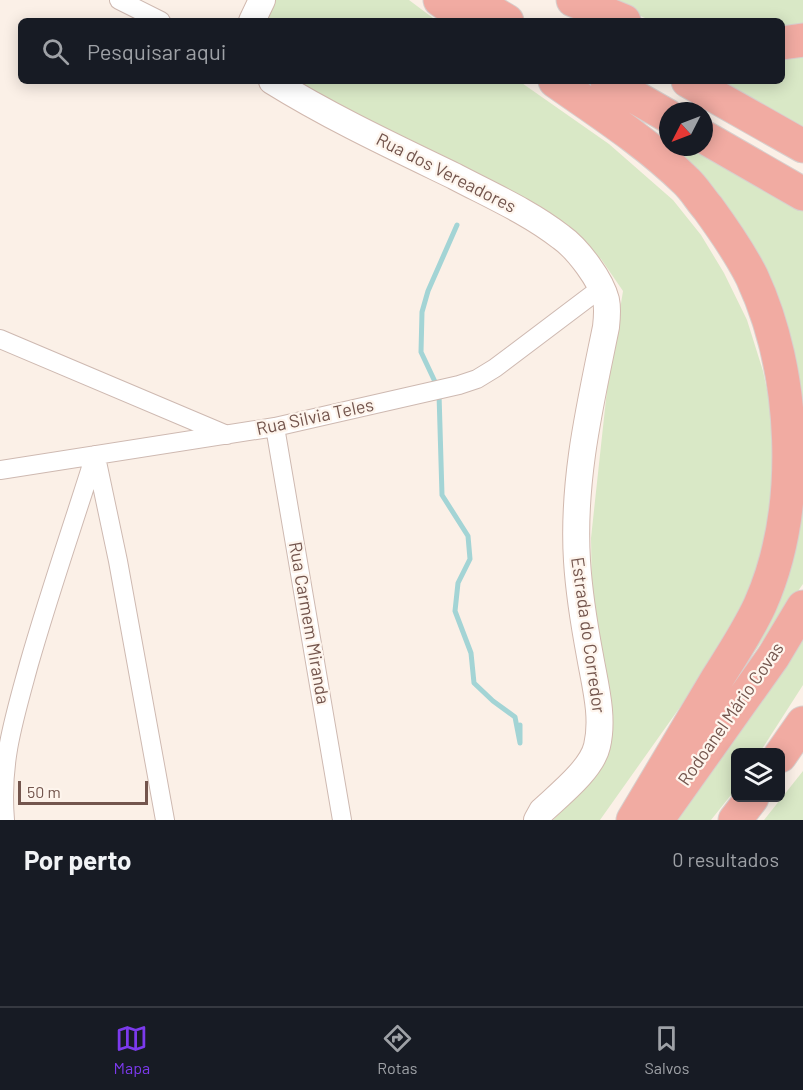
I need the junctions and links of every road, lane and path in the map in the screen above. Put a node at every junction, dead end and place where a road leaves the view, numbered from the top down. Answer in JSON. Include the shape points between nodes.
{"nodes":[{"id":1,"x":119,"y":0,"type":"edge"},
{"id":2,"x":262,"y":0,"type":"edge"},
{"id":3,"x":440,"y":0,"type":"edge"},
{"id":4,"x":472,"y":0,"type":"edge"},
{"id":5,"x":562,"y":0,"type":"edge"},
{"id":6,"x":573,"y":0,"type":"edge"},
{"id":7,"x":155,"y":18,"type":"edge"},
{"id":8,"x":253,"y":18,"type":"edge"},
{"id":9,"x":466,"y":18,"type":"edge"},
{"id":10,"x":502,"y":18,"type":"edge"},
{"id":11,"x":586,"y":18,"type":"edge"},
{"id":12,"x":617,"y":18,"type":"edge"},
{"id":13,"x":803,"y":40,"type":"edge"},
{"id":14,"x":785,"y":43,"type":"edge"},
{"id":15,"x":277,"y":84,"type":"edge"},
{"id":16,"x":559,"y":84,"type":"edge"},
{"id":17,"x":612,"y":84,"type":"edge"},
{"id":18,"x":693,"y":84,"type":"edge"},
{"id":19,"x":659,"y":111,"type":"edge"},
{"id":20,"x":713,"y":142,"type":"edge"},
{"id":21,"x":803,"y":147,"type":"edge"},
{"id":22,"x":803,"y":194,"type":"edge"},
{"id":23,"x":601,"y":288,"type":"junction"},
{"id":24,"x":0,"y":339,"type":"edge"},
{"id":25,"x":275,"y":427,"type":"junction"},
{"id":26,"x":227,"y":435,"type":"junction"},
{"id":27,"x":95,"y":455,"type":"junction"},
{"id":28,"x":0,"y":470,"type":"edge"},
{"id":29,"x":803,"y":607,"type":"edge"},
{"id":30,"x":803,"y":723,"type":"edge"},
{"id":31,"x":785,"y":749,"type":"edge"},
{"id":32,"x":2,"y":752,"type":"edge"},
{"id":33,"x":749,"y":802,"type":"edge"},
{"id":34,"x":5,"y":820,"type":"edge"},
{"id":35,"x":165,"y":820,"type":"edge"},
{"id":36,"x":342,"y":820,"type":"edge"},
{"id":37,"x":537,"y":820,"type":"edge"},
{"id":38,"x":633,"y":820,"type":"edge"},
{"id":39,"x":657,"y":820,"type":"edge"},
{"id":40,"x":735,"y":820,"type":"edge"}],
"edges":[{"from":1,"to":7,"type":"street"},
{"from":2,"to":8,"type":"street"},
{"from":3,"to":9,"type":"highway"},
{"from":4,"to":10,"type":"highway"},
{"from":5,"to":11,"type":"highway"},
{"from":6,"to":12,"type":"highway"},
{"from":13,"to":14,"type":"highway"},
{"from":15,"to":23,"type":"street","name":"Rua dos Vereadores","via":[[315,108],[536,219],[563,238]]},
{"from":16,"to":38,"type":"highway","via":[[637,139],[686,181],[724,230],[752,277],[766,314],[778,356],[788,438],[785,516],[761,604]]},
{"from":17,"to":19,"type":"highway"},
{"from":18,"to":21,"type":"highway"},
{"from":20,"to":22,"type":"highway"},
{"from":23,"to":25,"type":"street","name":"Rua Silvia Teles","via":[[477,379]]},
{"from":23,"to":37,"type":"street","name":"Estrada do Corredor","via":[[607,321],[582,452],[576,510],[582,609],[600,731],[597,749],[586,766]]},
{"from":24,"to":26,"type":"street"},
{"from":25,"to":26,"type":"street","name":"Rua Silvia Teles"},
{"from":25,"to":36,"type":"street","name":"Rua Carmem Miranda"},
{"from":26,"to":27,"type":"street","name":"Rua Silvia Teles"},
{"from":27,"to":28,"type":"street","name":"Rua Silvia Teles"},
{"from":27,"to":32,"type":"street"},
{"from":27,"to":35,"type":"street"},
{"from":29,"to":39,"type":"highway","name":"Rodoanel Mário Covas","via":[[773,657]]},
{"from":30,"to":31,"type":"highway"},
{"from":32,"to":34,"type":"street"},
{"from":33,"to":40,"type":"highway"}]}
